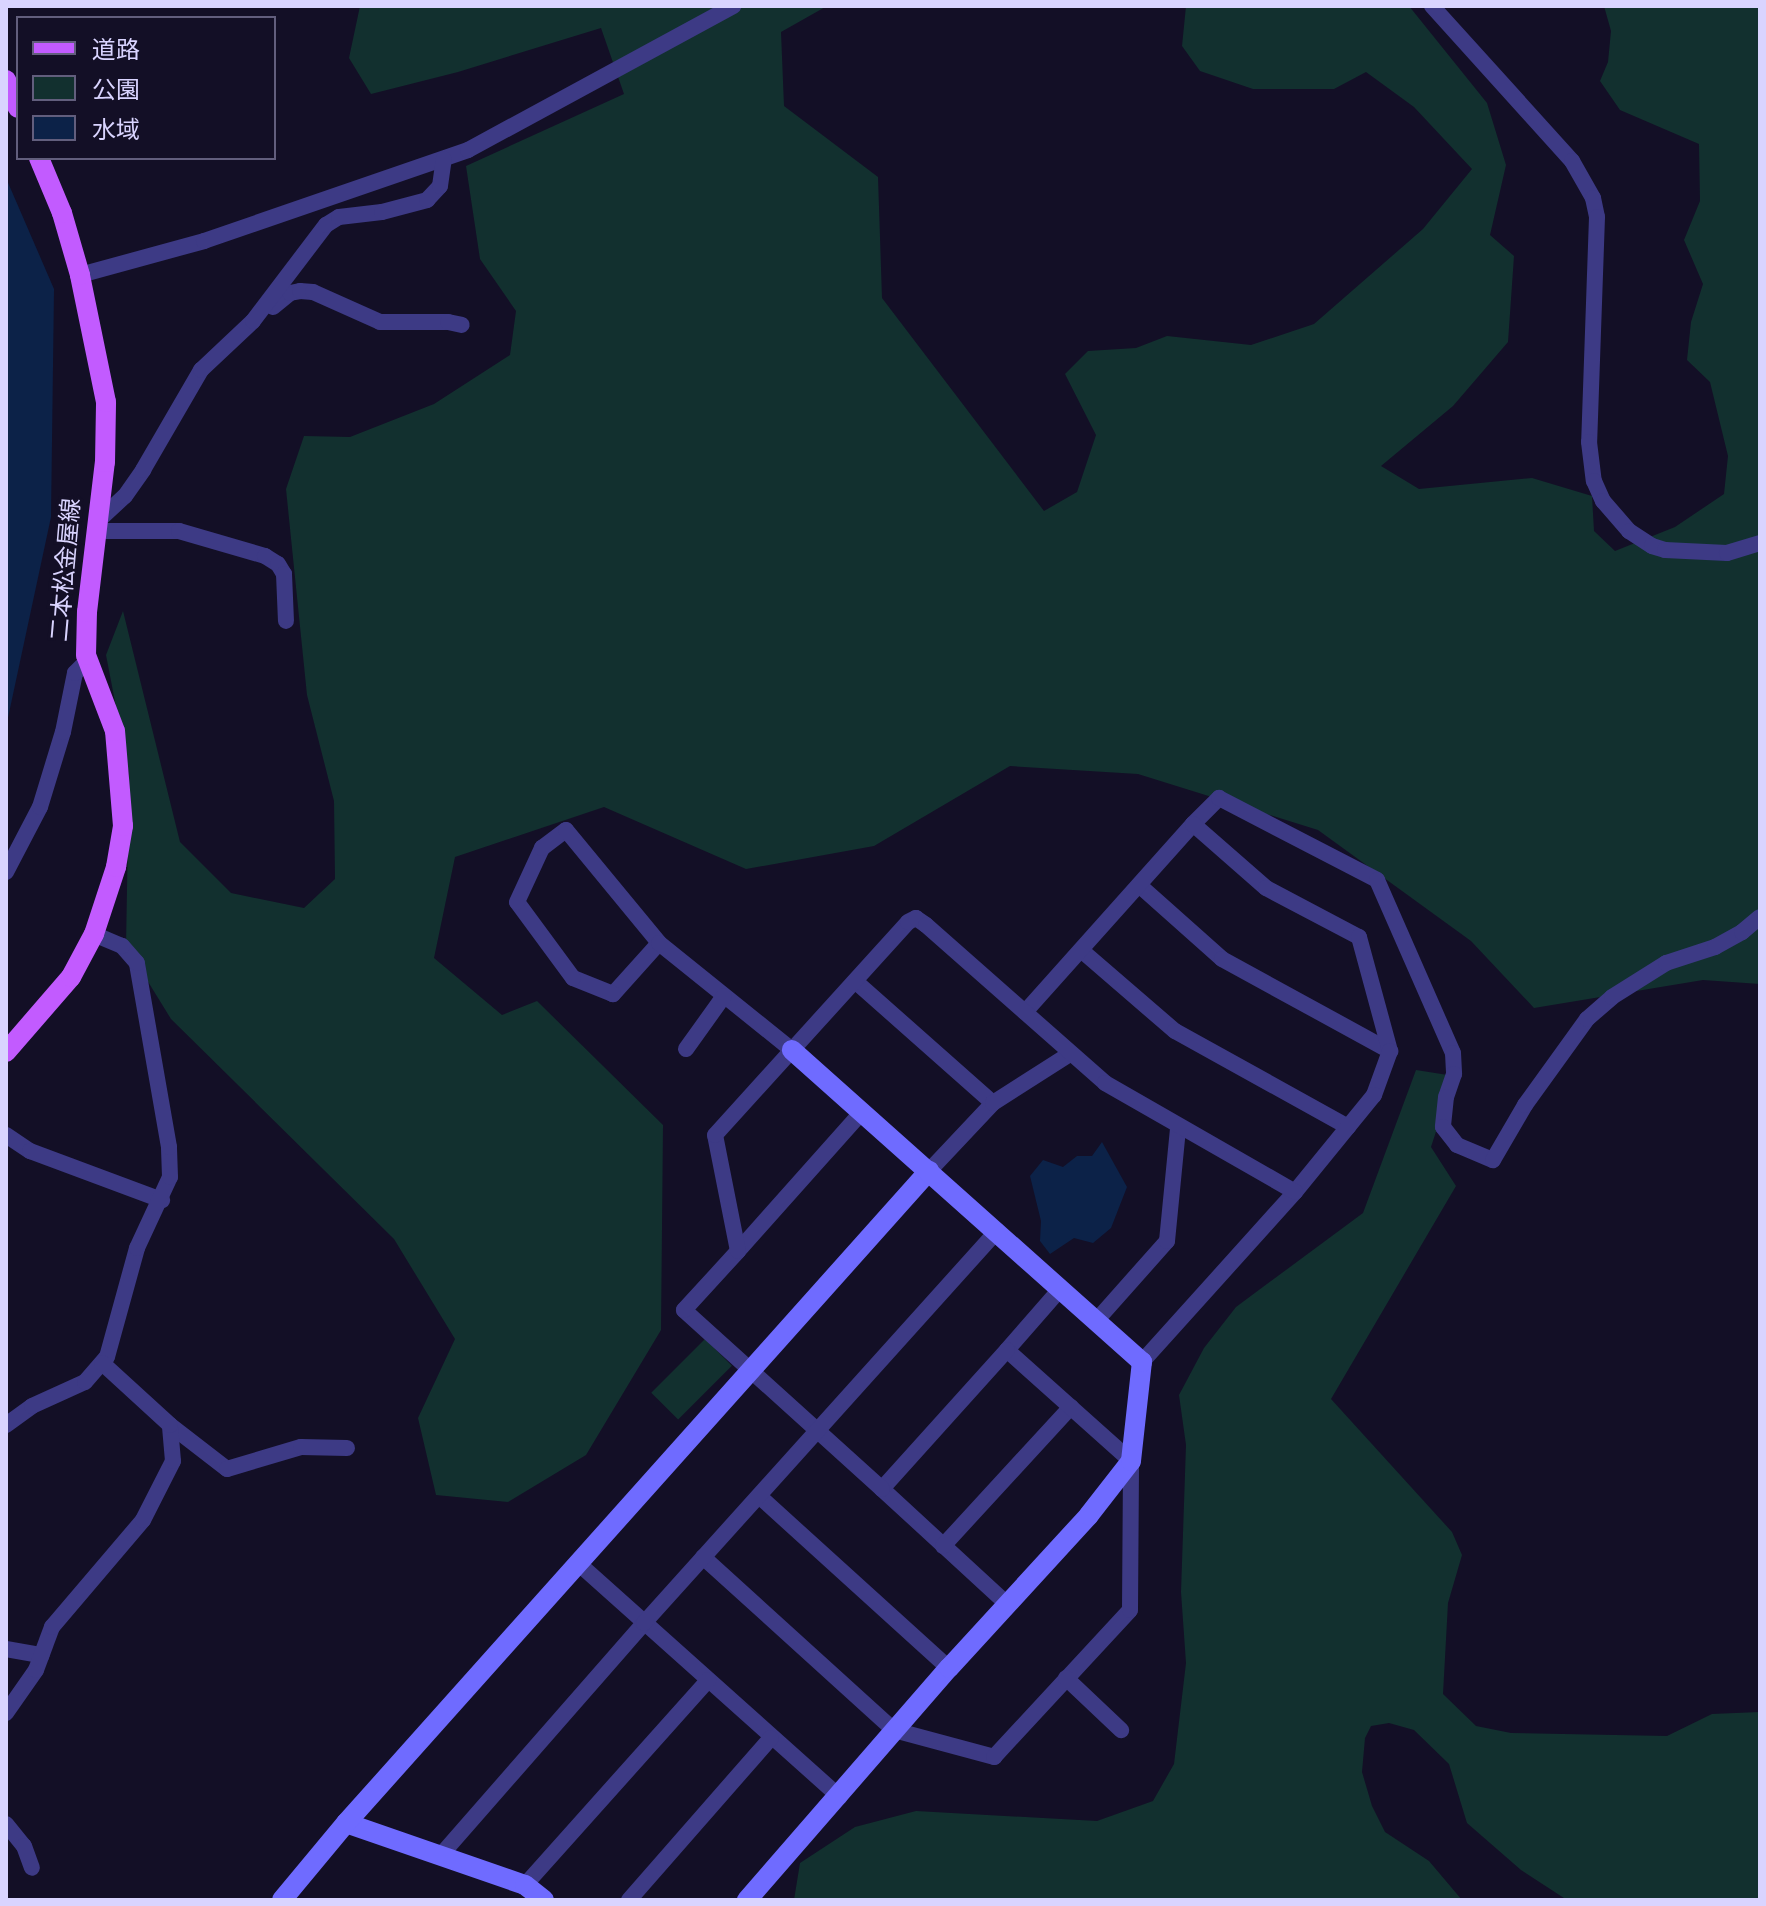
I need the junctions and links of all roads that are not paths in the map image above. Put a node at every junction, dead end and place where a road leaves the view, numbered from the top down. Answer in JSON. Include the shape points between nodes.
{"nodes":[{"id":1,"x":733,"y":6,"type":"edge"},
{"id":2,"x":1432,"y":6,"type":"edge"},
{"id":3,"x":6,"y":80,"type":"edge"},
{"id":4,"x":16,"y":103,"type":"edge"},
{"id":5,"x":444,"y":159,"type":"junction"},
{"id":6,"x":40,"y":160,"type":"edge"},
{"id":7,"x":80,"y":275,"type":"junction"},
{"id":8,"x":258,"y":315,"type":"junction"},
{"id":9,"x":462,"y":325,"type":"dead end"},
{"id":10,"x":98,"y":525,"type":"junction"},
{"id":11,"x":1760,"y":543,"type":"edge"},
{"id":12,"x":286,"y":621,"type":"dead end"},
{"id":13,"x":88,"y":660,"type":"junction"},
{"id":14,"x":1193,"y":824,"type":"junction"},
{"id":15,"x":6,"y":872,"type":"edge"},
{"id":16,"x":1139,"y":885,"type":"junction"},
{"id":17,"x":1760,"y":917,"type":"edge"},
{"id":18,"x":94,"y":934,"type":"junction"},
{"id":19,"x":659,"y":943,"type":"junction"},
{"id":20,"x":1081,"y":950,"type":"junction"},
{"id":21,"x":855,"y":981,"type":"junction"},
{"id":22,"x":724,"y":996,"type":"junction"},
{"id":23,"x":1025,"y":1012,"type":"junction"},
{"id":24,"x":686,"y":1049,"type":"dead end"},
{"id":25,"x":792,"y":1050,"type":"junction"},
{"id":26,"x":1390,"y":1051,"type":"junction"},
{"id":27,"x":6,"y":1052,"type":"edge"},
{"id":28,"x":1070,"y":1054,"type":"junction"},
{"id":29,"x":993,"y":1103,"type":"junction"},
{"id":30,"x":862,"y":1112,"type":"junction"},
{"id":31,"x":1348,"y":1127,"type":"junction"},
{"id":32,"x":1178,"y":1128,"type":"junction"},
{"id":33,"x":6,"y":1135,"type":"edge"},
{"id":34,"x":929,"y":1171,"type":"junction"},
{"id":35,"x":1295,"y":1192,"type":"junction"},
{"id":36,"x":162,"y":1200,"type":"junction"},
{"id":37,"x":997,"y":1231,"type":"junction"},
{"id":38,"x":738,"y":1251,"type":"junction"},
{"id":39,"x":1061,"y":1288,"type":"junction"},
{"id":40,"x":1096,"y":1321,"type":"junction"},
{"id":41,"x":1007,"y":1350,"type":"junction"},
{"id":42,"x":1142,"y":1362,"type":"junction"},
{"id":43,"x":102,"y":1363,"type":"junction"},
{"id":44,"x":750,"y":1370,"type":"junction"},
{"id":45,"x":1071,"y":1407,"type":"junction"},
{"id":46,"x":6,"y":1425,"type":"edge"},
{"id":47,"x":170,"y":1425,"type":"junction"},
{"id":48,"x":817,"y":1431,"type":"junction"},
{"id":49,"x":347,"y":1448,"type":"dead end"},
{"id":50,"x":1131,"y":1461,"type":"junction"},
{"id":51,"x":882,"y":1489,"type":"junction"},
{"id":52,"x":759,"y":1496,"type":"junction"},
{"id":53,"x":943,"y":1546,"type":"junction"},
{"id":54,"x":703,"y":1557,"type":"junction"},
{"id":55,"x":578,"y":1563,"type":"junction"},
{"id":56,"x":1007,"y":1604,"type":"junction"},
{"id":57,"x":644,"y":1623,"type":"junction"},
{"id":58,"x":6,"y":1649,"type":"edge"},
{"id":59,"x":41,"y":1655,"type":"junction"},
{"id":60,"x":949,"y":1668,"type":"junction"},
{"id":61,"x":1066,"y":1678,"type":"junction"},
{"id":62,"x":708,"y":1680,"type":"junction"},
{"id":63,"x":6,"y":1713,"type":"edge"},
{"id":64,"x":894,"y":1730,"type":"junction"},
{"id":65,"x":1121,"y":1730,"type":"dead end"},
{"id":66,"x":771,"y":1738,"type":"junction"},
{"id":67,"x":840,"y":1797,"type":"junction"},
{"id":68,"x":346,"y":1823,"type":"junction"},
{"id":69,"x":6,"y":1824,"type":"edge"},
{"id":70,"x":441,"y":1855,"type":"junction"},
{"id":71,"x":32,"y":1868,"type":"dead end"},
{"id":72,"x":525,"y":1885,"type":"junction"},
{"id":73,"x":282,"y":1900,"type":"edge"},
{"id":74,"x":544,"y":1900,"type":"edge"},
{"id":75,"x":629,"y":1900,"type":"edge"},
{"id":76,"x":747,"y":1900,"type":"edge"}],
"edges":[{"from":1,"to":5,"type":"street","via":[[520,124]]},
{"from":2,"to":11,"type":"street","via":[[1572,161],[1593,198],[1597,217],[1589,442],[1594,481],[1603,501],[1629,531],[1665,550],[1727,553]]},
{"from":3,"to":4,"type":"main road"},
{"from":5,"to":7,"type":"street","via":[[204,241]]},
{"from":5,"to":8,"type":"street","via":[[440,186],[427,200],[339,217],[326,225]]},
{"from":6,"to":7,"type":"main road","name":"二本松金屋線"},
{"from":7,"to":10,"type":"main road","name":"二本松金屋線","via":[[106,402]]},
{"from":8,"to":9,"type":"street","via":[[300,291],[327,297],[380,322]]},
{"from":8,"to":10,"type":"street","via":[[201,370],[143,470]]},
{"from":10,"to":12,"type":"street","via":[[179,531],[265,556],[284,574]]},
{"from":10,"to":13,"type":"main road","name":"二本松金屋線","via":[[87,612]]},
{"from":13,"to":15,"type":"street","via":[[75,673],[40,807]]},
{"from":13,"to":18,"type":"main road","name":"二本松金屋線","via":[[115,731],[123,826]]},
{"from":14,"to":16,"type":"street"},
{"from":14,"to":17,"type":"street","via":[[1219,798],[1377,880],[1453,1053],[1443,1127],[1457,1145],[1493,1160],[1587,1019],[1666,963],[1715,947]]},
{"from":14,"to":26,"type":"street","via":[[1266,888],[1359,937]]},
{"from":16,"to":20,"type":"street"},
{"from":16,"to":26,"type":"street","via":[[1222,959]]},
{"from":18,"to":27,"type":"main road","name":"二本松金屋線","via":[[71,977]]},
{"from":18,"to":36,"type":"street","via":[[122,946],[137,963],[169,1147],[170,1177]]},
{"from":19,"to":19,"type":"street","via":[[613,994],[573,978],[517,902],[542,848],[566,830]]},
{"from":19,"to":22,"type":"street"},
{"from":20,"to":23,"type":"street"},
{"from":20,"to":31,"type":"street","via":[[1175,1031]]},
{"from":21,"to":23,"type":"street","via":[[916,918]]},
{"from":21,"to":25,"type":"street"},
{"from":21,"to":29,"type":"street"},
{"from":22,"to":24,"type":"street"},
{"from":22,"to":25,"type":"street"},
{"from":23,"to":28,"type":"street"},
{"from":25,"to":30,"type":"street"},
{"from":25,"to":38,"type":"street","via":[[715,1135]]},
{"from":26,"to":31,"type":"street","via":[[1374,1095]]},
{"from":28,"to":29,"type":"street"},
{"from":28,"to":32,"type":"street","via":[[1105,1083]]},
{"from":29,"to":34,"type":"street"},
{"from":30,"to":34,"type":"street"},
{"from":30,"to":38,"type":"street"},
{"from":31,"to":35,"type":"street"},
{"from":32,"to":35,"type":"street"},
{"from":32,"to":40,"type":"street","via":[[1167,1241]]},
{"from":33,"to":36,"type":"street","via":[[30,1151]]},
{"from":34,"to":37,"type":"street"},
{"from":34,"to":44,"type":"street"},
{"from":35,"to":42,"type":"street"},
{"from":36,"to":43,"type":"street","via":[[137,1248]]},
{"from":37,"to":39,"type":"street"},
{"from":37,"to":48,"type":"street"},
{"from":38,"to":44,"type":"street","via":[[684,1310]]},
{"from":39,"to":40,"type":"street"},
{"from":39,"to":41,"type":"street"},
{"from":40,"to":42,"type":"street"},
{"from":41,"to":45,"type":"street"},
{"from":41,"to":51,"type":"street"},
{"from":42,"to":50,"type":"street"},
{"from":43,"to":46,"type":"street","via":[[85,1382],[32,1406]]},
{"from":43,"to":47,"type":"street"},
{"from":44,"to":48,"type":"street"},
{"from":44,"to":55,"type":"street"},
{"from":45,"to":50,"type":"street"},
{"from":45,"to":53,"type":"street"},
{"from":47,"to":49,"type":"street","via":[[227,1469],[301,1447]]},
{"from":47,"to":59,"type":"street","via":[[173,1461],[143,1520],[52,1627]]},
{"from":48,"to":51,"type":"street"},
{"from":48,"to":52,"type":"street"},
{"from":50,"to":56,"type":"street"},
{"from":50,"to":61,"type":"street","via":[[1130,1610]]},
{"from":51,"to":53,"type":"street"},
{"from":52,"to":54,"type":"street"},
{"from":52,"to":60,"type":"street"},
{"from":53,"to":56,"type":"street"},
{"from":54,"to":57,"type":"street"},
{"from":54,"to":64,"type":"street"},
{"from":55,"to":57,"type":"street"},
{"from":55,"to":68,"type":"street"},
{"from":56,"to":60,"type":"street"},
{"from":57,"to":62,"type":"street"},
{"from":57,"to":70,"type":"street"},
{"from":58,"to":59,"type":"street"},
{"from":59,"to":63,"type":"street"},
{"from":60,"to":64,"type":"street"},
{"from":61,"to":64,"type":"street","via":[[994,1757]]},
{"from":61,"to":65,"type":"street"},
{"from":62,"to":66,"type":"street"},
{"from":62,"to":72,"type":"street"},
{"from":64,"to":67,"type":"street"},
{"from":66,"to":67,"type":"street"},
{"from":66,"to":75,"type":"street"},
{"from":67,"to":76,"type":"street"},
{"from":68,"to":70,"type":"street"},
{"from":68,"to":73,"type":"street"},
{"from":69,"to":71,"type":"street","via":[[24,1846]]},
{"from":70,"to":72,"type":"street"},
{"from":72,"to":74,"type":"street"}]}
